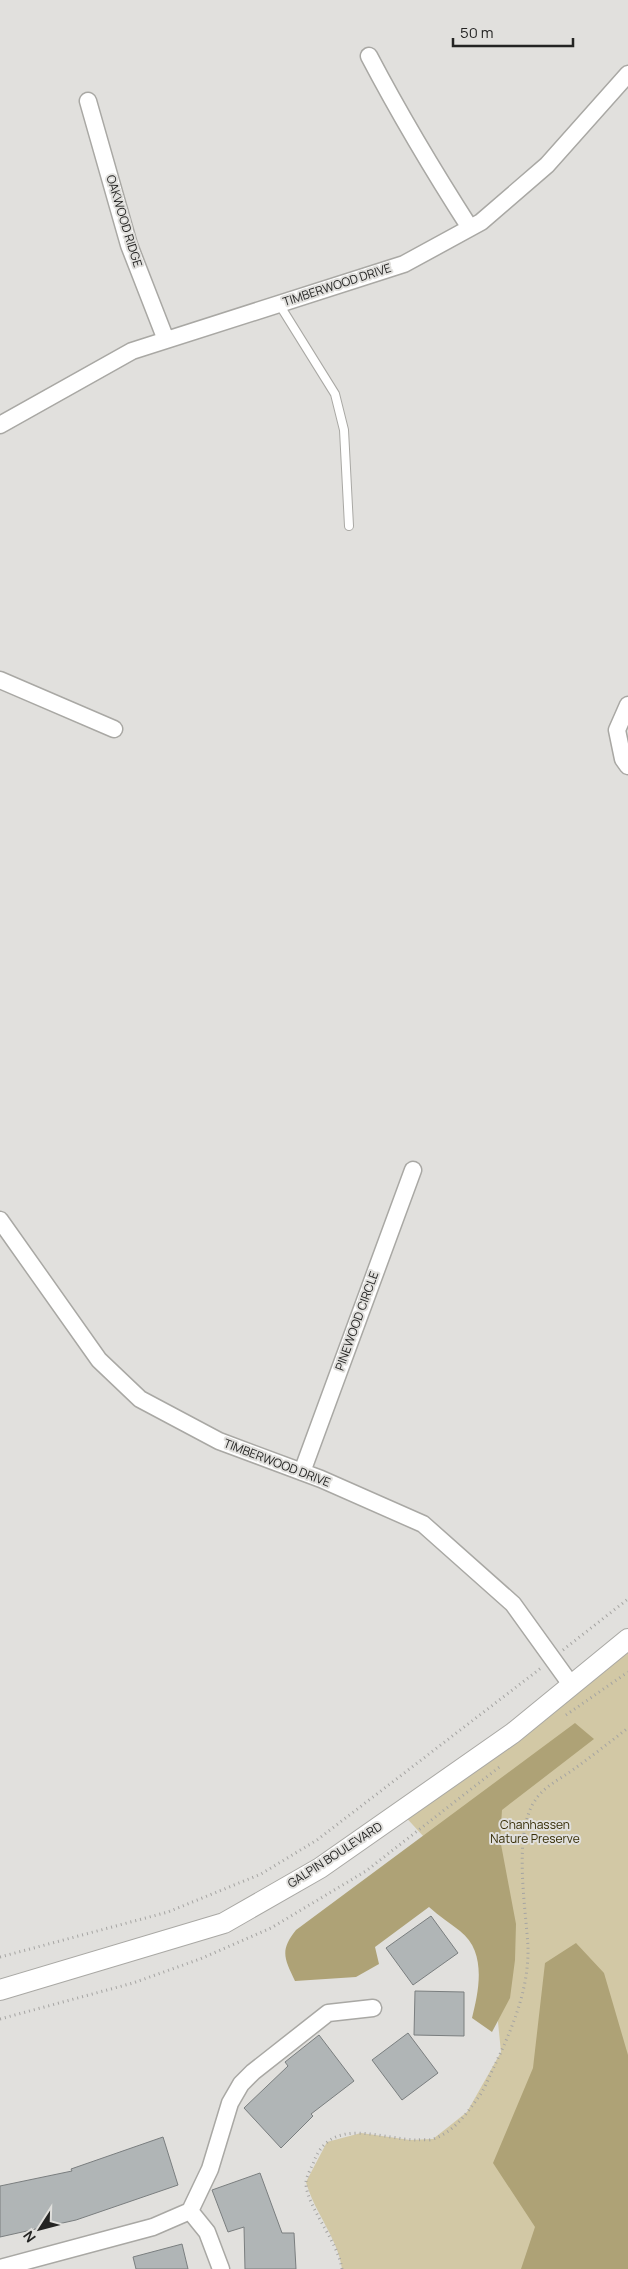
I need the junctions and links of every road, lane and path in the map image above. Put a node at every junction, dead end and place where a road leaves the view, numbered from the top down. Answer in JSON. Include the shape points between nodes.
{"nodes":[{"id":1,"x":369,"y":56,"type":"dead end"},
{"id":2,"x":628,"y":74,"type":"edge"},
{"id":3,"x":88,"y":102,"type":"dead end"},
{"id":4,"x":470,"y":228,"type":"junction"},
{"id":5,"x":279,"y":304,"type":"junction"},
{"id":6,"x":166,"y":340,"type":"junction"},
{"id":7,"x":0,"y":425,"type":"edge"},
{"id":8,"x":349,"y":526,"type":"dead end"},
{"id":9,"x":0,"y":680,"type":"edge"},
{"id":10,"x":628,"y":705,"type":"edge"},
{"id":11,"x":114,"y":730,"type":"dead end"},
{"id":12,"x":628,"y":766,"type":"edge"},
{"id":13,"x":413,"y":1170,"type":"dead end"},
{"id":14,"x":0,"y":1220,"type":"edge"},
{"id":15,"x":302,"y":1472,"type":"junction"},
{"id":16,"x":628,"y":1599,"type":"edge"},
{"id":17,"x":628,"y":1639,"type":"edge"},
{"id":18,"x":553,"y":1659,"type":"junction"},
{"id":19,"x":572,"y":1686,"type":"junction"},
{"id":20,"x":628,"y":1728,"type":"edge"},
{"id":21,"x":0,"y":1957,"type":"edge"},
{"id":22,"x":0,"y":1990,"type":"edge"},
{"id":23,"x":373,"y":2008,"type":"dead end"},
{"id":24,"x":190,"y":2211,"type":"junction"},
{"id":25,"x":0,"y":2268,"type":"edge"},
{"id":26,"x":221,"y":2269,"type":"edge"},
{"id":27,"x":342,"y":2269,"type":"edge"}],
"edges":[{"from":1,"to":4,"type":"street","via":[[420,150]]},
{"from":2,"to":4,"type":"street","name":"TIMBERWOOD DRIVE","via":[[547,165]]},
{"from":3,"to":6,"type":"street","name":"OAKWOOD RIDGE","via":[[129,245]]},
{"from":4,"to":5,"type":"street","name":"TIMBERWOOD DRIVE","via":[[404,264]]},
{"from":5,"to":6,"type":"street","name":"TIMBERWOOD DRIVE"},
{"from":5,"to":8,"type":"lane","via":[[334,394],[344,430]]},
{"from":6,"to":7,"type":"street","name":"TIMBERWOOD DRIVE","via":[[132,351]]},
{"from":9,"to":11,"type":"street"},
{"from":10,"to":12,"type":"street","via":[[617,730],[623,759]]},
{"from":13,"to":15,"type":"street","name":"PINEWOOD CIRCLE"},
{"from":14,"to":15,"type":"street","name":"TIMBERWOOD DRIVE","via":[[99,1360],[140,1399],[219,1442]]},
{"from":15,"to":18,"type":"street","name":"TIMBERWOOD DRIVE","via":[[423,1524],[513,1604]]},
{"from":16,"to":18,"type":"path"},
{"from":17,"to":19,"type":"street","name":"GALPIN BOULEVARD"},
{"from":18,"to":19,"type":"street","name":"TIMBERWOOD DRIVE"},
{"from":18,"to":21,"type":"path","via":[[317,1840],[261,1874],[168,1912]]},
{"from":19,"to":22,"type":"street","name":"GALPIN BOULEVARD","via":[[513,1733],[320,1868],[224,1923]]},
{"from":20,"to":27,"type":"path","via":[[549,1784],[533,1803],[526,1825],[522,1868],[528,1949],[526,1979],[510,2034],[479,2098],[460,2122],[432,2139],[410,2140],[375,2133],[344,2134],[327,2142],[316,2156],[306,2182],[309,2195],[340,2256]]},
{"from":23,"to":24,"type":"street","via":[[328,2013],[241,2084],[230,2103],[210,2169]]},
{"from":24,"to":25,"type":"street","via":[[154,2227]]},
{"from":24,"to":26,"type":"street","via":[[207,2232]]}]}
